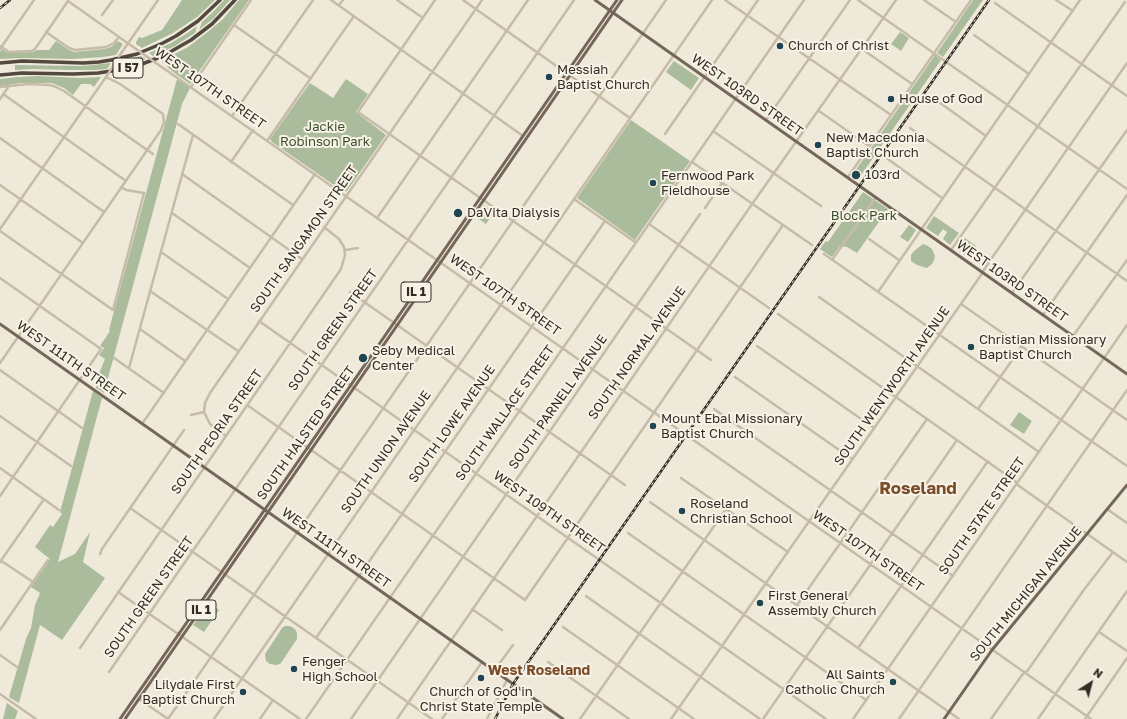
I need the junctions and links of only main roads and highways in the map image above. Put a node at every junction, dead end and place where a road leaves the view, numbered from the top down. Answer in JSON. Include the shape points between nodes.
{"nodes":[{"id":1,"x":220,"y":0,"type":"edge"},
{"id":2,"x":235,"y":0,"type":"edge"},
{"id":3,"x":595,"y":0,"type":"edge"},
{"id":4,"x":617,"y":0,"type":"edge"},
{"id":5,"x":622,"y":0,"type":"edge"},
{"id":6,"x":612,"y":12,"type":"junction"},
{"id":7,"x":0,"y":63,"type":"edge"},
{"id":8,"x":0,"y":75,"type":"edge"},
{"id":9,"x":0,"y":324,"type":"edge"},
{"id":10,"x":1127,"y":374,"type":"edge"},
{"id":11,"x":1127,"y":485,"type":"edge"},
{"id":12,"x":266,"y":511,"type":"junction"},
{"id":13,"x":137,"y":698,"type":"junction"},
{"id":14,"x":120,"y":719,"type":"edge"},
{"id":15,"x":125,"y":719,"type":"edge"},
{"id":16,"x":563,"y":719,"type":"edge"},
{"id":17,"x":944,"y":719,"type":"edge"}],
"edges":[{"from":1,"to":7,"type":"highway","number":"I 57","via":[[198,21],[176,36],[137,54],[99,62]]},
{"from":2,"to":8,"type":"highway","number":"I 57","via":[[212,24],[191,40],[142,64],[98,73]]},
{"from":3,"to":6,"type":"main road","name":"WEST 103RD STREET"},
{"from":4,"to":6,"type":"main road","name":"SOUTH HALSTED STREET","number":"IL 1"},
{"from":5,"to":6,"type":"main road","name":"SOUTH HALSTED STREET","number":"IL 1"},
{"from":6,"to":10,"type":"main road","name":"WEST 103RD STREET"},
{"from":6,"to":12,"type":"main road","name":"SOUTH HALSTED STREET","number":"IL 1"},
{"from":9,"to":12,"type":"main road","name":"WEST 111TH STREET"},
{"from":11,"to":17,"type":"main road","name":"SOUTH MICHIGAN AVENUE","via":[[992,650]]},
{"from":12,"to":13,"type":"main road","name":"SOUTH HALSTED STREET","number":"IL 1"},
{"from":12,"to":16,"type":"main road","name":"WEST 111TH STREET"},
{"from":13,"to":14,"type":"main road","name":"SOUTH HALSTED STREET","number":"IL 1"},
{"from":13,"to":15,"type":"main road","name":"SOUTH HALSTED STREET","number":"IL 1"}]}
